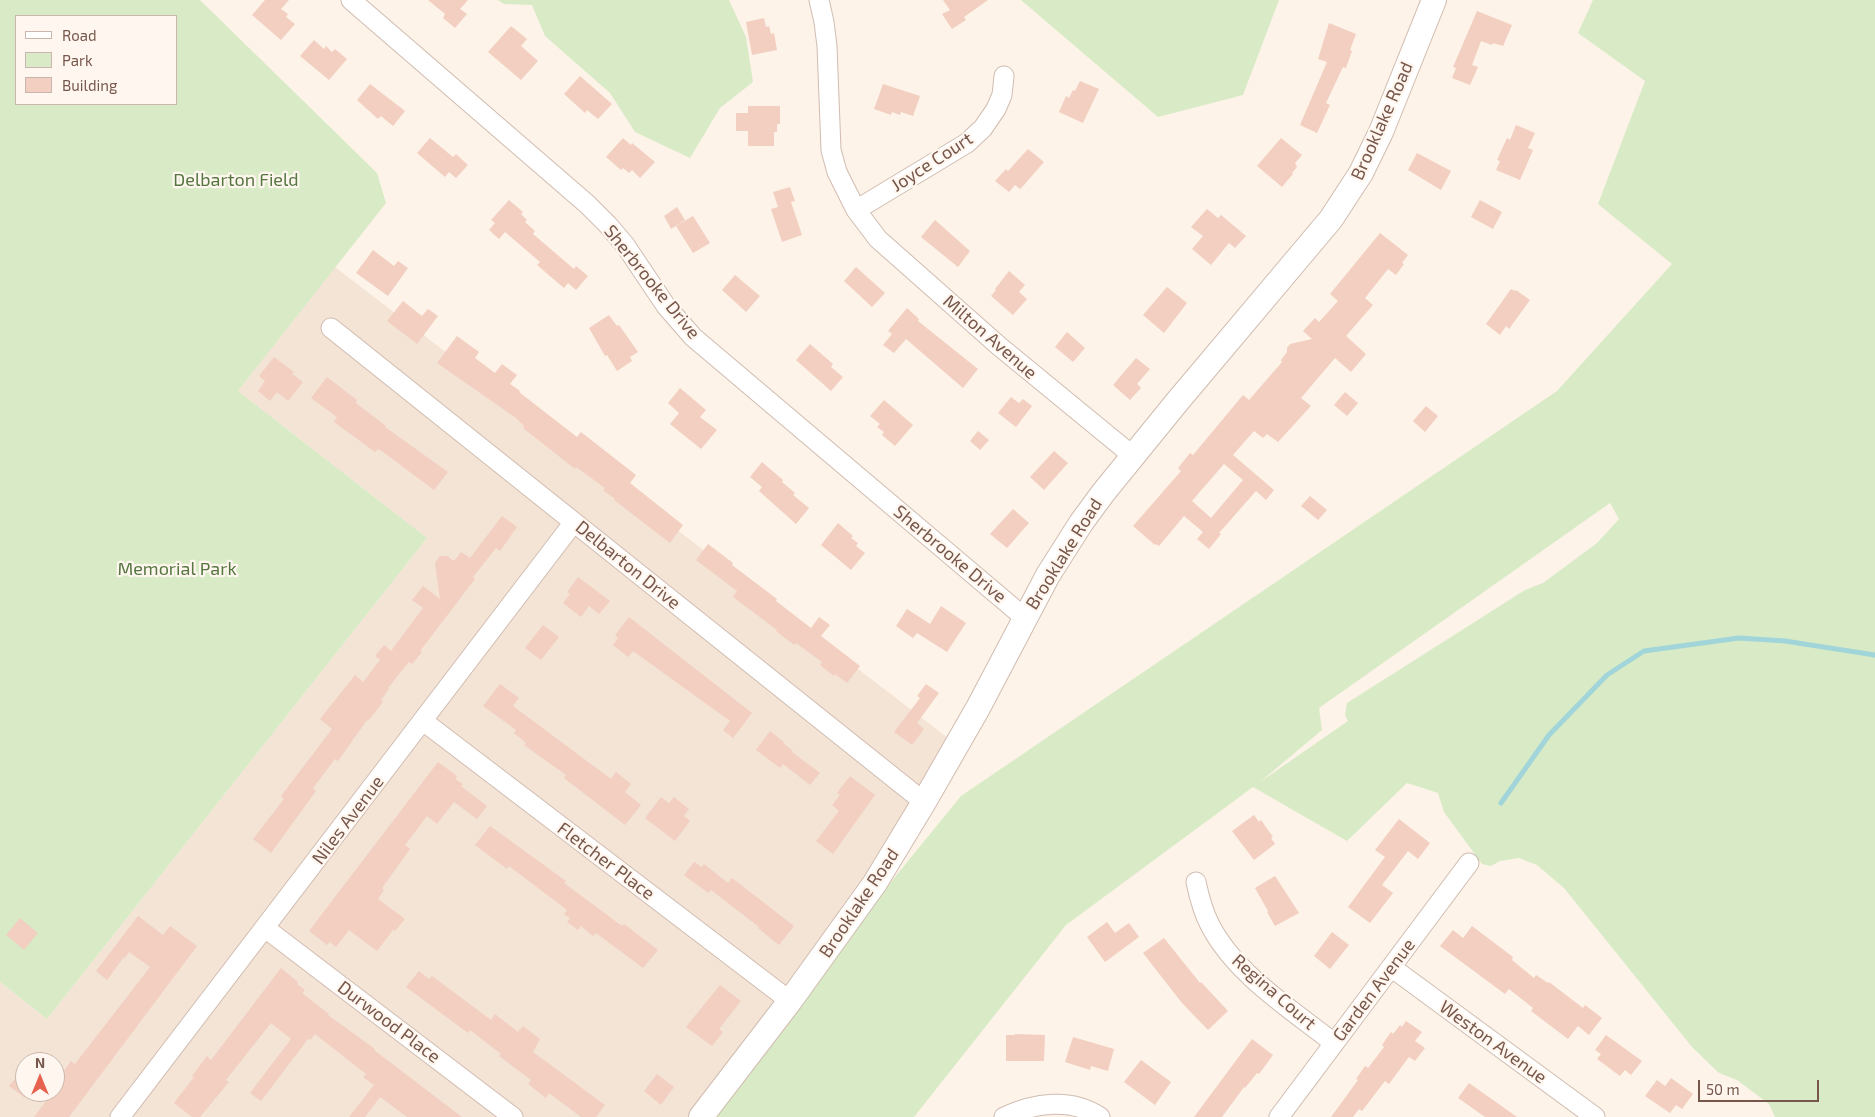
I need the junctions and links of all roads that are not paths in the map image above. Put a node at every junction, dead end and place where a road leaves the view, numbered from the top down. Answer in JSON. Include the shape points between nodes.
{"nodes":[{"id":1,"x":351,"y":0,"type":"edge"},
{"id":2,"x":819,"y":0,"type":"edge"},
{"id":3,"x":1434,"y":0,"type":"edge"},
{"id":4,"x":1004,"y":76,"type":"dead end"},
{"id":5,"x":856,"y":210,"type":"junction"},
{"id":6,"x":331,"y":328,"type":"dead end"},
{"id":7,"x":1132,"y":456,"type":"junction"},
{"id":8,"x":574,"y":522,"type":"junction"},
{"id":9,"x":1025,"y":618,"type":"junction"},
{"id":10,"x":423,"y":721,"type":"junction"},
{"id":11,"x":924,"y":802,"type":"junction"},
{"id":12,"x":1469,"y":863,"type":"dead end"},
{"id":13,"x":1196,"y":882,"type":"dead end"},
{"id":14,"x":265,"y":928,"type":"junction"},
{"id":15,"x":1392,"y":967,"type":"junction"},
{"id":16,"x":790,"y":1001,"type":"junction"},
{"id":17,"x":1334,"y":1043,"type":"junction"},
{"id":18,"x":120,"y":1117,"type":"edge"},
{"id":19,"x":513,"y":1117,"type":"edge"},
{"id":20,"x":701,"y":1117,"type":"edge"},
{"id":21,"x":1004,"y":1117,"type":"edge"},
{"id":22,"x":1100,"y":1117,"type":"edge"},
{"id":23,"x":1279,"y":1117,"type":"edge"},
{"id":24,"x":1595,"y":1117,"type":"edge"}],
"edges":[{"from":1,"to":9,"type":"street","name":"Sherbrooke Drive","via":[[587,204],[625,245],[666,306],[693,336]]},
{"from":2,"to":5,"type":"street","via":[[827,46],[832,150],[837,172]]},
{"from":3,"to":7,"type":"street","name":"Brooklake Road","via":[[1361,174],[1331,219]]},
{"from":4,"to":5,"type":"street","name":"Joyce Court","via":[[996,110],[967,143]]},
{"from":5,"to":7,"type":"street","name":"Milton Avenue","via":[[878,239],[999,346]]},
{"from":6,"to":8,"type":"street","name":"Delbarton Drive"},
{"from":7,"to":9,"type":"street","name":"Brooklake Road","via":[[1081,523]]},
{"from":8,"to":10,"type":"street","name":"Niles Avenue"},
{"from":8,"to":11,"type":"street","name":"Delbarton Drive"},
{"from":9,"to":11,"type":"street","name":"Brooklake Road"},
{"from":10,"to":14,"type":"street","name":"Niles Avenue"},
{"from":10,"to":16,"type":"street","name":"Fletcher Place"},
{"from":11,"to":16,"type":"street","name":"Brooklake Road","via":[[875,883]]},
{"from":12,"to":15,"type":"street","name":"Garden Avenue"},
{"from":13,"to":17,"type":"street","name":"Regina Court","via":[[1209,924],[1220,943],[1253,978]]},
{"from":14,"to":18,"type":"street","name":"Niles Avenue"},
{"from":14,"to":19,"type":"street","name":"Durwood Place"},
{"from":15,"to":17,"type":"street","name":"Garden Avenue"},
{"from":15,"to":24,"type":"street","name":"Weston Avenue"},
{"from":16,"to":20,"type":"street","name":"Brooklake Road"},
{"from":17,"to":23,"type":"street","name":"Garden Avenue"},
{"from":21,"to":22,"type":"street","via":[[1028,1107],[1055,1104],[1077,1107]]}]}
